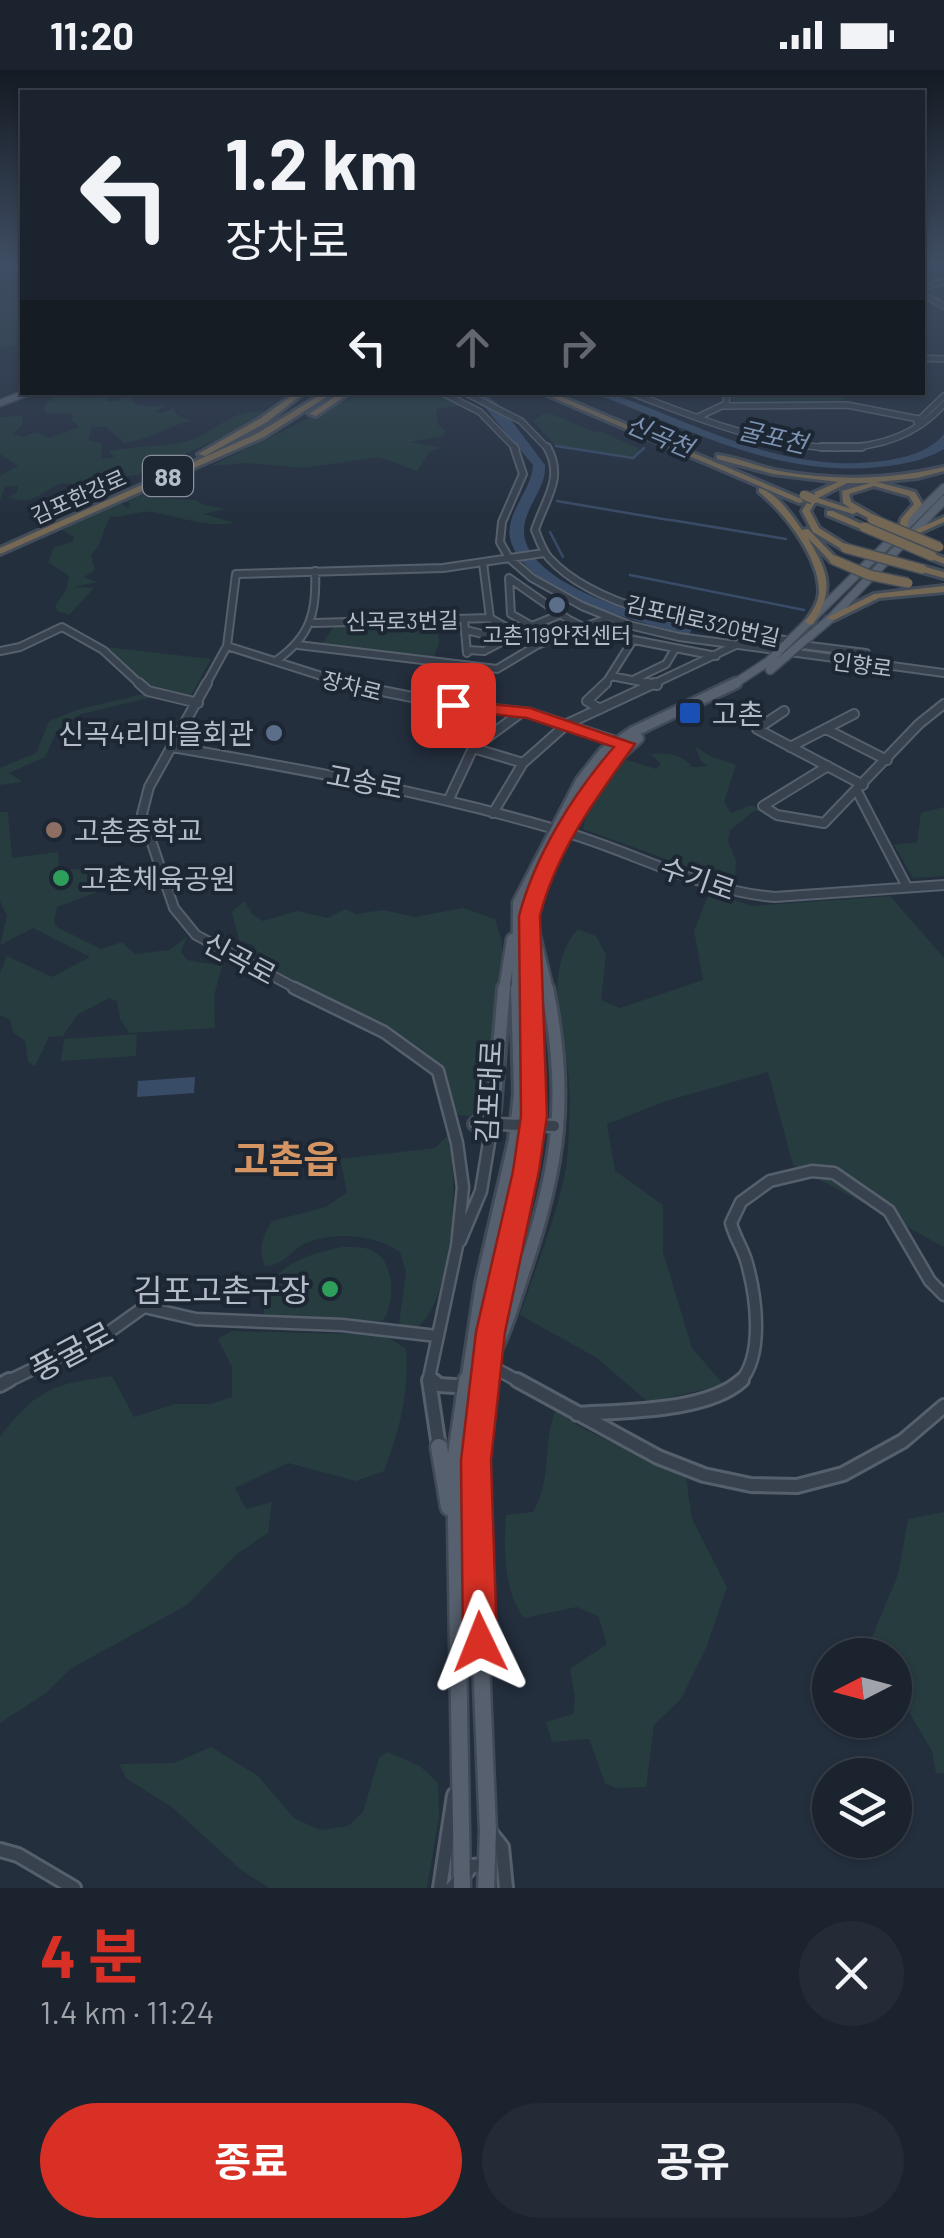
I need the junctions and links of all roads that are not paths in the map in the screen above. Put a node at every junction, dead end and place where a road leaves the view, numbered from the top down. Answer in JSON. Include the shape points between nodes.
{"nodes":[{"id":1,"x":297,"y":395,"type":"edge"},
{"id":2,"x":322,"y":395,"type":"edge"},
{"id":3,"x":323,"y":395,"type":"edge"},
{"id":4,"x":343,"y":395,"type":"edge"},
{"id":5,"x":448,"y":395,"type":"edge"},
{"id":6,"x":471,"y":395,"type":"edge"},
{"id":7,"x":550,"y":395,"type":"edge"},
{"id":8,"x":562,"y":395,"type":"edge"},
{"id":9,"x":640,"y":395,"type":"edge"},
{"id":10,"x":726,"y":395,"type":"edge"},
{"id":11,"x":944,"y":402,"type":"edge"},
{"id":12,"x":740,"y":404,"type":"junction"},
{"id":13,"x":723,"y":406,"type":"junction"},
{"id":14,"x":697,"y":416,"type":"junction"},
{"id":15,"x":919,"y":424,"type":"junction"},
{"id":16,"x":696,"y":449,"type":"junction"},
{"id":17,"x":708,"y":460,"type":"junction"},
{"id":18,"x":944,"y":469,"type":"edge"},
{"id":19,"x":880,"y":478,"type":"junction"},
{"id":20,"x":142,"y":482,"type":"junction"},
{"id":21,"x":944,"y":488,"type":"edge"},
{"id":22,"x":122,"y":495,"type":"junction"},
{"id":23,"x":807,"y":500,"type":"junction"},
{"id":24,"x":944,"y":500,"type":"edge"},
{"id":25,"x":784,"y":507,"type":"junction"},
{"id":26,"x":944,"y":519,"type":"edge"},
{"id":27,"x":872,"y":522,"type":"junction"},
{"id":28,"x":912,"y":534,"type":"junction"},
{"id":29,"x":0,"y":549,"type":"edge"},
{"id":30,"x":940,"y":552,"type":"edge"},
{"id":31,"x":542,"y":554,"type":"junction"},
{"id":32,"x":512,"y":558,"type":"junction"},
{"id":33,"x":483,"y":563,"type":"junction"},
{"id":34,"x":315,"y":572,"type":"junction"},
{"id":35,"x":944,"y":575,"type":"edge"},
{"id":36,"x":944,"y":586,"type":"edge"},
{"id":37,"x":528,"y":590,"type":"junction"},
{"id":38,"x":508,"y":591,"type":"junction"},
{"id":39,"x":487,"y":592,"type":"junction"},
{"id":40,"x":559,"y":615,"type":"junction"},
{"id":41,"x":490,"y":618,"type":"junction"},
{"id":42,"x":831,"y":618,"type":"junction"},
{"id":43,"x":464,"y":619,"type":"junction"},
{"id":44,"x":606,"y":619,"type":"junction"},
{"id":45,"x":810,"y":622,"type":"junction"},
{"id":46,"x":314,"y":623,"type":"junction"},
{"id":47,"x":532,"y":626,"type":"junction"},
{"id":48,"x":583,"y":629,"type":"junction"},
{"id":49,"x":640,"y":629,"type":"junction"},
{"id":50,"x":466,"y":630,"type":"junction"},
{"id":51,"x":696,"y":631,"type":"junction"},
{"id":52,"x":516,"y":632,"type":"junction"},
{"id":53,"x":502,"y":639,"type":"junction"},
{"id":54,"x":633,"y":641,"type":"junction"},
{"id":55,"x":730,"y":641,"type":"joint"},
{"id":56,"x":740,"y":643,"type":"junction"},
{"id":57,"x":797,"y":643,"type":"junction"},
{"id":58,"x":298,"y":644,"type":"junction"},
{"id":59,"x":536,"y":645,"type":"junction"},
{"id":60,"x":227,"y":646,"type":"junction"},
{"id":61,"x":676,"y":649,"type":"junction"},
{"id":62,"x":468,"y":650,"type":"junction"},
{"id":63,"x":0,"y":651,"type":"edge"},
{"id":64,"x":787,"y":652,"type":"junction"},
{"id":65,"x":716,"y":656,"type":"junction"},
{"id":66,"x":278,"y":660,"type":"junction"},
{"id":67,"x":462,"y":665,"type":"junction"},
{"id":68,"x":867,"y":666,"type":"junction"},
{"id":69,"x":944,"y":672,"type":"edge"},
{"id":70,"x":612,"y":676,"type":"junction"},
{"id":71,"x":633,"y":680,"type":"junction"},
{"id":72,"x":657,"y":685,"type":"junction"},
{"id":73,"x":198,"y":703,"type":"junction"},
{"id":74,"x":447,"y":704,"type":"junction"},
{"id":75,"x":944,"y":704,"type":"edge"},
{"id":76,"x":601,"y":709,"type":"junction"},
{"id":77,"x":784,"y":711,"type":"dead end"},
{"id":78,"x":522,"y":712,"type":"junction"},
{"id":79,"x":854,"y":714,"type":"dead end"},
{"id":80,"x":417,"y":720,"type":"dead end"},
{"id":81,"x":567,"y":724,"type":"junction"},
{"id":82,"x":826,"y":729,"type":"junction"},
{"id":83,"x":602,"y":736,"type":"junction"},
{"id":84,"x":622,"y":743,"type":"junction"},
{"id":85,"x":172,"y":747,"type":"junction"},
{"id":86,"x":790,"y":747,"type":"junction"},
{"id":87,"x":474,"y":748,"type":"junction"},
{"id":88,"x":604,"y":752,"type":"junction"},
{"id":89,"x":887,"y":760,"type":"junction"},
{"id":90,"x":523,"y":764,"type":"junction"},
{"id":91,"x":828,"y":766,"type":"junction"},
{"id":92,"x":860,"y":788,"type":"junction"},
{"id":93,"x":449,"y":799,"type":"junction"},
{"id":94,"x":493,"y":813,"type":"junction"},
{"id":95,"x":560,"y":832,"type":"junction"},
{"id":96,"x":944,"y":885,"type":"edge"},
{"id":97,"x":907,"y":886,"type":"junction"},
{"id":98,"x":530,"y":916,"type":"junction"},
{"id":99,"x":515,"y":925,"type":"junction"},
{"id":100,"x":449,"y":1111,"type":"junction"},
{"id":101,"x":494,"y":1119,"type":"junction"},
{"id":102,"x":475,"y":1124,"type":"junction"},
{"id":103,"x":557,"y":1126,"type":"junction"},
{"id":104,"x":457,"y":1143,"type":"junction"},
{"id":105,"x":488,"y":1146,"type":"junction"},
{"id":106,"x":457,"y":1246,"type":"junction"},
{"id":107,"x":944,"y":1295,"type":"edge"},
{"id":108,"x":437,"y":1336,"type":"junction"},
{"id":109,"x":487,"y":1364,"type":"junction"},
{"id":110,"x":428,"y":1378,"type":"junction"},
{"id":111,"x":0,"y":1385,"type":"edge"},
{"id":112,"x":464,"y":1388,"type":"junction"},
{"id":113,"x":484,"y":1388,"type":"junction"},
{"id":114,"x":944,"y":1406,"type":"edge"},
{"id":115,"x":577,"y":1414,"type":"junction"},
{"id":116,"x":439,"y":1447,"type":"joint"},
{"id":117,"x":454,"y":1536,"type":"junction"},
{"id":118,"x":462,"y":1733,"type":"junction"},
{"id":119,"x":488,"y":1830,"type":"junction"},
{"id":120,"x":0,"y":1850,"type":"edge"},
{"id":121,"x":487,"y":1865,"type":"junction"},
{"id":122,"x":459,"y":1883,"type":"edge"},
{"id":123,"x":74,"y":1888,"type":"edge"},
{"id":124,"x":440,"y":1888,"type":"edge"},
{"id":125,"x":486,"y":1888,"type":"edge"},
{"id":126,"x":506,"y":1888,"type":"edge"}],
"edges":[{"from":1,"to":20,"type":"highway","via":[[226,441]]},
{"from":2,"to":20,"type":"highway","name":"김포한강로","number":"88","via":[[258,433]]},
{"from":3,"to":22,"type":"highway","name":"김포한강로","number":"88","via":[[270,431]]},
{"from":4,"to":22,"type":"highway","via":[[252,446]]},
{"from":5,"to":32,"type":"street","via":[[482,410],[521,460],[522,480],[500,529]]},
{"from":6,"to":31,"type":"street","via":[[508,410],[554,461],[536,526]]},
{"from":7,"to":17,"type":"highway"},
{"from":8,"to":16,"type":"highway"},
{"from":9,"to":14,"type":"street"},
{"from":10,"to":12,"type":"street"},
{"from":10,"to":13,"type":"street"},
{"from":10,"to":14,"type":"street","via":[[724,403]]},
{"from":11,"to":15,"type":"street"},
{"from":12,"to":13,"type":"street"},
{"from":12,"to":15,"type":"street","via":[[850,406]]},
{"from":13,"to":14,"type":"street"},
{"from":14,"to":15,"type":"street","via":[[813,446],[880,442]]},
{"from":16,"to":19,"type":"highway","via":[[782,473]]},
{"from":16,"to":23,"type":"highway"},
{"from":17,"to":23,"type":"highway"},
{"from":17,"to":25,"type":"highway"},
{"from":18,"to":19,"type":"highway"},
{"from":19,"to":35,"type":"highway","bridge":true,"via":[[830,487],[807,506],[812,526],[845,548]]},
{"from":20,"to":29,"type":"highway","name":"김포한강로","number":"88"},
{"from":21,"to":28,"type":"main road","name":"김포대로"},
{"from":22,"to":29,"type":"highway","name":"김포한강로","number":"88"},
{"from":23,"to":27,"type":"highway"},
{"from":24,"to":28,"type":"main road","name":"김포대로"},
{"from":25,"to":36,"type":"highway","bridge":true,"via":[[834,560],[869,575]]},
{"from":25,"to":45,"type":"highway","via":[[822,582],[822,601]]},
{"from":26,"to":28,"type":"highway"},
{"from":27,"to":28,"type":"highway","bridge":true},
{"from":27,"to":28,"type":"highway","via":[[847,503],[845,492],[874,484],[912,494],[918,504],[905,519]]},
{"from":27,"to":30,"type":"highway","bridge":true},
{"from":28,"to":30,"type":"highway","bridge":true},
{"from":28,"to":42,"type":"main road","name":"김포대로"},
{"from":28,"to":45,"type":"main road","name":"김포대로"},
{"from":31,"to":32,"type":"street"},
{"from":31,"to":51,"type":"street","name":"김포대로320번길","via":[[609,596]]},
{"from":32,"to":33,"type":"street","name":"신곡로"},
{"from":32,"to":44,"type":"street"},
{"from":33,"to":34,"type":"street","name":"신곡로"},
{"from":33,"to":39,"type":"street","name":"신곡로3번길"},
{"from":34,"to":46,"type":"street"},
{"from":34,"to":60,"type":"street","name":"신곡로","via":[[236,574]]},
{"from":36,"to":42,"type":"highway","via":[[877,596]]},
{"from":37,"to":38,"type":"street"},
{"from":37,"to":38,"type":"street","via":[[507,578]]},
{"from":37,"to":40,"type":"street"},
{"from":38,"to":39,"type":"street"},
{"from":38,"to":47,"type":"street","via":[[512,614]]},
{"from":39,"to":41,"type":"street","name":"신곡로3번길"},
{"from":40,"to":47,"type":"street"},
{"from":40,"to":48,"type":"street"},
{"from":41,"to":43,"type":"street","name":"신곡로3번길"},
{"from":41,"to":52,"type":"street","name":"신곡로3번길"},
{"from":42,"to":57,"type":"main road","name":"김포대로"},
{"from":43,"to":46,"type":"street","name":"신곡로3번길"},
{"from":43,"to":50,"type":"street"},
{"from":44,"to":48,"type":"street"},
{"from":44,"to":49,"type":"street"},
{"from":45,"to":57,"type":"main road","name":"김포대로"},
{"from":46,"to":58,"type":"street"},
{"from":47,"to":52,"type":"street","name":"신곡로3번길"},
{"from":48,"to":54,"type":"street"},
{"from":48,"to":59,"type":"street"},
{"from":49,"to":51,"type":"street"},
{"from":49,"to":54,"type":"street"},
{"from":50,"to":53,"type":"street"},
{"from":50,"to":62,"type":"street"},
{"from":51,"to":55,"type":"street"},
{"from":51,"to":57,"type":"street","name":"김포대로320번길"},
{"from":52,"to":53,"type":"street","name":"신곡로3번길"},
{"from":52,"to":59,"type":"street","name":"신곡로3번길"},
{"from":53,"to":62,"type":"street","name":"신곡로3번길","via":[[484,651]]},
{"from":54,"to":61,"type":"street"},
{"from":54,"to":70,"type":"street"},
{"from":55,"to":56,"type":"street","name":"인향로"},
{"from":56,"to":64,"type":"street","name":"인향로"},
{"from":56,"to":65,"type":"street"},
{"from":57,"to":64,"type":"main road","name":"김포대로"},
{"from":57,"to":68,"type":"street","name":"김포대로320번길","via":[[866,653]]},
{"from":58,"to":66,"type":"street"},
{"from":58,"to":67,"type":"street"},
{"from":59,"to":67,"type":"street","via":[[497,670]]},
{"from":60,"to":66,"type":"street","name":"장차로"},
{"from":60,"to":73,"type":"street","name":"신곡로"},
{"from":61,"to":65,"type":"street"},
{"from":61,"to":71,"type":"street","via":[[666,664]]},
{"from":62,"to":67,"type":"street"},
{"from":63,"to":73,"type":"street","via":[[62,627],[103,650],[148,691]]},
{"from":64,"to":68,"type":"street","name":"인향로"},
{"from":64,"to":84,"type":"main road","name":"김포대로","via":[[756,679]]},
{"from":65,"to":72,"type":"street"},
{"from":66,"to":74,"type":"street","name":"장차로","via":[[388,694]]},
{"from":68,"to":69,"type":"street","name":"인향로"},
{"from":70,"to":71,"type":"street"},
{"from":70,"to":76,"type":"street","via":[[586,703]]},
{"from":71,"to":72,"type":"street"},
{"from":72,"to":76,"type":"street"},
{"from":73,"to":85,"type":"street","name":"신곡로"},
{"from":74,"to":78,"type":"street","name":"장차로"},
{"from":74,"to":80,"type":"street"},
{"from":75,"to":89,"type":"street"},
{"from":76,"to":81,"type":"street"},
{"from":77,"to":86,"type":"street","via":[[756,726]]},
{"from":78,"to":81,"type":"street","name":"장차로"},
{"from":78,"to":87,"type":"street"},
{"from":79,"to":82,"type":"street"},
{"from":81,"to":83,"type":"street","name":"장차로"},
{"from":81,"to":90,"type":"street"},
{"from":82,"to":86,"type":"street"},
{"from":82,"to":89,"type":"street"},
{"from":83,"to":84,"type":"street","name":"장차로"},
{"from":83,"to":88,"type":"main road"},
{"from":84,"to":88,"type":"main road","name":"김포대로"},
{"from":84,"to":95,"type":"main road","name":"김포대로"},
{"from":85,"to":93,"type":"street","name":"고송로"},
{"from":85,"to":100,"type":"street","name":"신곡로","via":[[149,786],[142,814],[186,925],[213,947],[415,1054],[438,1071]]},
{"from":86,"to":91,"type":"street"},
{"from":87,"to":90,"type":"street"},
{"from":87,"to":93,"type":"street"},
{"from":88,"to":95,"type":"main road","name":"김포대로","via":[[588,770]]},
{"from":89,"to":92,"type":"street"},
{"from":90,"to":94,"type":"street"},
{"from":91,"to":92,"type":"street"},
{"from":91,"to":92,"type":"street","via":[[763,803],[777,815],[820,824]]},
{"from":92,"to":97,"type":"street"},
{"from":93,"to":94,"type":"street","name":"고송로"},
{"from":94,"to":95,"type":"street","name":"고송로"},
{"from":95,"to":97,"type":"street","name":"수기로","via":[[749,895]]},
{"from":95,"to":98,"type":"main road","name":"김포대로"},
{"from":95,"to":99,"type":"main road","name":"김포대로","via":[[526,881]]},
{"from":96,"to":97,"type":"street","name":"수기로"},
{"from":98,"to":103,"type":"main road","via":[[560,1073]]},
{"from":98,"to":109,"type":"main road","name":"김포대로","via":[[532,1138]]},
{"from":99,"to":101,"type":"main road"},
{"from":99,"to":112,"type":"main road","name":"김포대로","via":[[518,1114]]},
{"from":100,"to":102,"type":"street"},
{"from":100,"to":104,"type":"street","name":"신곡로"},
{"from":101,"to":102,"type":"main road"},
{"from":101,"to":103,"type":"street","bridge":true},
{"from":101,"to":105,"type":"street"},
{"from":102,"to":104,"type":"street"},
{"from":102,"to":105,"type":"street"},
{"from":103,"to":109,"type":"main road","via":[[544,1202]]},
{"from":104,"to":106,"type":"street","name":"신곡로","via":[[463,1186]]},
{"from":105,"to":106,"type":"street","via":[[481,1191]]},
{"from":106,"to":108,"type":"street","name":"신곡로"},
{"from":107,"to":115,"type":"street","via":[[897,1221],[853,1183],[820,1170],[776,1179],[741,1202],[731,1223],[745,1254],[753,1308],[751,1365],[742,1381],[692,1403]]},
{"from":108,"to":110,"type":"street","name":"신곡로"},
{"from":108,"to":111,"type":"street","name":"풍굴로","via":[[196,1319],[144,1307],[109,1332]]},
{"from":109,"to":113,"type":"main road","name":"김포대로"},
{"from":109,"to":115,"type":"street"},
{"from":110,"to":112,"type":"street"},
{"from":110,"to":116,"type":"street","name":"신곡로"},
{"from":112,"to":113,"type":"street"},
{"from":112,"to":117,"type":"main road","name":"김포대로"},
{"from":113,"to":119,"type":"main road","name":"김포대로","via":[[474,1493]]},
{"from":114,"to":115,"type":"street","via":[[898,1444],[850,1471],[771,1488],[690,1470]]},
{"from":116,"to":117,"type":"main road"},
{"from":117,"to":118,"type":"main road","name":"김포대로"},
{"from":118,"to":122,"type":"main road","name":"김포대로"},
{"from":118,"to":124,"type":"street"},
{"from":119,"to":121,"type":"main road","name":"김포대로"},
{"from":119,"to":126,"type":"street","via":[[502,1847]]},
{"from":120,"to":123,"type":"street"},
{"from":121,"to":122,"type":"street","via":[[472,1866]]},
{"from":121,"to":125,"type":"main road","name":"김포대로"}]}
